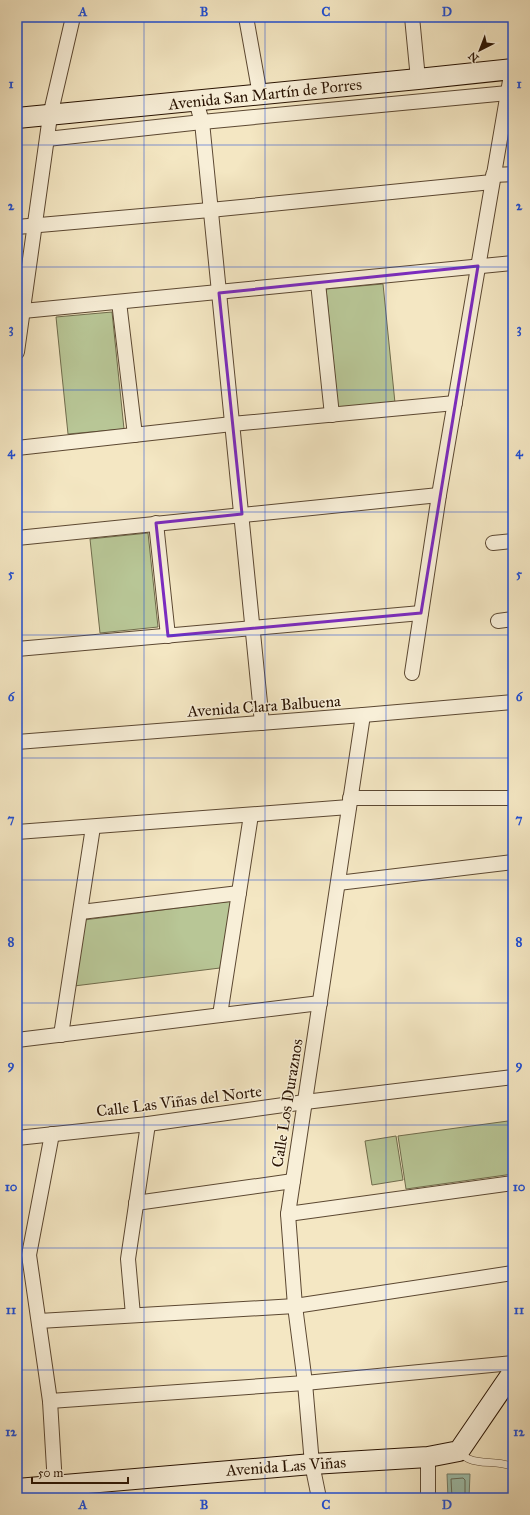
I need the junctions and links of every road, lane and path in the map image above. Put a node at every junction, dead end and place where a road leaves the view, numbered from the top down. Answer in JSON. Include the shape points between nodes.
{"nodes":[{"id":1,"x":73,"y":17,"type":"edge"},
{"id":2,"x":246,"y":17,"type":"edge"},
{"id":3,"x":412,"y":17,"type":"edge"},
{"id":4,"x":513,"y":69,"type":"edge"},
{"id":5,"x":418,"y":79,"type":"junction"},
{"id":6,"x":508,"y":93,"type":"junction"},
{"id":7,"x":260,"y":95,"type":"junction"},
{"id":8,"x":196,"y":100,"type":"junction"},
{"id":9,"x":50,"y":116,"type":"junction"},
{"id":10,"x":17,"y":118,"type":"edge"},
{"id":11,"x":202,"y":122,"type":"junction"},
{"id":12,"x":47,"y":139,"type":"junction"},
{"id":13,"x":513,"y":174,"type":"edge"},
{"id":14,"x":493,"y":179,"type":"junction"},
{"id":15,"x":210,"y":210,"type":"junction"},
{"id":16,"x":35,"y":226,"type":"junction"},
{"id":17,"x":17,"y":227,"type":"edge"},
{"id":18,"x":513,"y":263,"type":"edge"},
{"id":19,"x":478,"y":266,"type":"junction"},
{"id":20,"x":318,"y":283,"type":"junction"},
{"id":21,"x":219,"y":293,"type":"junction"},
{"id":22,"x":119,"y":302,"type":"junction"},
{"id":23,"x":20,"y":317,"type":"edge"},
{"id":24,"x":17,"y":352,"type":"edge"},
{"id":25,"x":455,"y":403,"type":"junction"},
{"id":26,"x":332,"y":415,"type":"junction"},
{"id":27,"x":232,"y":424,"type":"junction"},
{"id":28,"x":135,"y":435,"type":"junction"},
{"id":29,"x":17,"y":448,"type":"edge"},
{"id":30,"x":440,"y":495,"type":"junction"},
{"id":31,"x":242,"y":514,"type":"junction"},
{"id":32,"x":156,"y":524,"type":"junction"},
{"id":33,"x":17,"y":538,"type":"edge"},
{"id":34,"x":513,"y":541,"type":"edge"},
{"id":35,"x":493,"y":543,"type":"dead end"},
{"id":36,"x":421,"y":613,"type":"junction"},
{"id":37,"x":513,"y":619,"type":"edge"},
{"id":38,"x":498,"y":621,"type":"dead end"},
{"id":39,"x":252,"y":628,"type":"junction"},
{"id":40,"x":168,"y":636,"type":"junction"},
{"id":41,"x":17,"y":649,"type":"edge"},
{"id":42,"x":412,"y":673,"type":"dead end"},
{"id":43,"x":513,"y":702,"type":"edge"},
{"id":44,"x":363,"y":715,"type":"junction"},
{"id":45,"x":262,"y":723,"type":"junction"},
{"id":46,"x":17,"y":742,"type":"edge"},
{"id":47,"x":513,"y":798,"type":"edge"},
{"id":48,"x":350,"y":802,"type":"junction"},
{"id":49,"x":251,"y":815,"type":"junction"},
{"id":50,"x":93,"y":827,"type":"junction"},
{"id":51,"x":17,"y":832,"type":"edge"},
{"id":52,"x":513,"y":862,"type":"edge"},
{"id":53,"x":338,"y":883,"type":"junction"},
{"id":54,"x":239,"y":893,"type":"junction"},
{"id":55,"x":81,"y":912,"type":"junction"},
{"id":56,"x":320,"y":1002,"type":"junction"},
{"id":57,"x":220,"y":1015,"type":"junction"},
{"id":58,"x":61,"y":1035,"type":"junction"},
{"id":59,"x":17,"y":1040,"type":"edge"},
{"id":60,"x":513,"y":1077,"type":"edge"},
{"id":61,"x":305,"y":1102,"type":"junction"},
{"id":62,"x":148,"y":1124,"type":"junction"},
{"id":63,"x":52,"y":1134,"type":"junction"},
{"id":64,"x":17,"y":1138,"type":"edge"},
{"id":65,"x":292,"y":1181,"type":"junction"},
{"id":66,"x":513,"y":1182,"type":"edge"},
{"id":67,"x":136,"y":1203,"type":"junction"},
{"id":68,"x":288,"y":1214,"type":"junction"},
{"id":69,"x":513,"y":1273,"type":"edge"},
{"id":70,"x":295,"y":1306,"type":"junction"},
{"id":71,"x":133,"y":1315,"type":"junction"},
{"id":72,"x":39,"y":1321,"type":"junction"},
{"id":73,"x":513,"y":1363,"type":"edge"},
{"id":74,"x":513,"y":1372,"type":"edge"},
{"id":75,"x":305,"y":1383,"type":"junction"},
{"id":76,"x":50,"y":1401,"type":"junction"},
{"id":77,"x":459,"y":1451,"type":"junction"},
{"id":78,"x":428,"y":1457,"type":"junction"},
{"id":79,"x":312,"y":1464,"type":"junction"},
{"id":80,"x":513,"y":1467,"type":"edge"},
{"id":81,"x":55,"y":1486,"type":"junction"},
{"id":82,"x":17,"y":1490,"type":"edge"},
{"id":83,"x":319,"y":1498,"type":"edge"},
{"id":84,"x":428,"y":1498,"type":"edge"}],
"edges":[{"from":1,"to":9,"type":"street"},
{"from":2,"to":7,"type":"street"},
{"from":3,"to":5,"type":"street"},
{"from":4,"to":5,"type":"street","name":"Avenida San Martín de Porres"},
{"from":4,"to":6,"type":"street"},
{"from":5,"to":7,"type":"street","name":"Avenida San Martín de Porres"},
{"from":6,"to":11,"type":"street"},
{"from":6,"to":14,"type":"street"},
{"from":7,"to":8,"type":"street","name":"Avenida San Martín de Porres"},
{"from":8,"to":9,"type":"street","name":"Avenida San Martín de Porres"},
{"from":8,"to":11,"type":"street"},
{"from":9,"to":10,"type":"street","name":"Avenida San Martín de Porres"},
{"from":9,"to":12,"type":"street"},
{"from":11,"to":12,"type":"street"},
{"from":11,"to":15,"type":"street"},
{"from":12,"to":16,"type":"street"},
{"from":13,"to":14,"type":"street"},
{"from":14,"to":15,"type":"street"},
{"from":14,"to":19,"type":"street"},
{"from":15,"to":16,"type":"street"},
{"from":15,"to":21,"type":"street"},
{"from":16,"to":17,"type":"street"},
{"from":16,"to":23,"type":"street"},
{"from":18,"to":19,"type":"street"},
{"from":19,"to":20,"type":"street"},
{"from":19,"to":25,"type":"street"},
{"from":20,"to":21,"type":"street"},
{"from":20,"to":26,"type":"street"},
{"from":21,"to":22,"type":"street"},
{"from":21,"to":27,"type":"street"},
{"from":22,"to":23,"type":"street"},
{"from":22,"to":28,"type":"street"},
{"from":23,"to":24,"type":"street"},
{"from":25,"to":26,"type":"street"},
{"from":25,"to":30,"type":"street"},
{"from":26,"to":27,"type":"street"},
{"from":27,"to":28,"type":"street"},
{"from":27,"to":31,"type":"street"},
{"from":28,"to":29,"type":"street"},
{"from":30,"to":31,"type":"street"},
{"from":30,"to":36,"type":"street"},
{"from":31,"to":32,"type":"street"},
{"from":31,"to":39,"type":"street"},
{"from":32,"to":33,"type":"street"},
{"from":32,"to":40,"type":"street"},
{"from":34,"to":35,"type":"street"},
{"from":36,"to":39,"type":"street"},
{"from":36,"to":42,"type":"street"},
{"from":37,"to":38,"type":"street"},
{"from":39,"to":40,"type":"street"},
{"from":39,"to":45,"type":"street"},
{"from":40,"to":41,"type":"street"},
{"from":43,"to":44,"type":"street","name":"Avenida Clara Balbuena"},
{"from":44,"to":45,"type":"street","name":"Avenida Clara Balbuena"},
{"from":44,"to":48,"type":"street","name":"Calle Los Duraznos"},
{"from":45,"to":46,"type":"street","name":"Avenida Clara Balbuena"},
{"from":47,"to":48,"type":"street"},
{"from":48,"to":49,"type":"street"},
{"from":48,"to":53,"type":"street","name":"Calle Los Duraznos"},
{"from":49,"to":50,"type":"street"},
{"from":49,"to":54,"type":"street"},
{"from":50,"to":51,"type":"street"},
{"from":50,"to":55,"type":"street"},
{"from":52,"to":53,"type":"street"},
{"from":53,"to":56,"type":"street","name":"Calle Los Duraznos"},
{"from":54,"to":55,"type":"street"},
{"from":54,"to":57,"type":"street"},
{"from":55,"to":58,"type":"street"},
{"from":56,"to":57,"type":"street"},
{"from":56,"to":61,"type":"street","name":"Calle Los Duraznos"},
{"from":57,"to":58,"type":"street"},
{"from":58,"to":59,"type":"street"},
{"from":60,"to":61,"type":"street","name":"Calle Las Viñas del Norte"},
{"from":61,"to":62,"type":"street","name":"Calle Las Viñas del Norte"},
{"from":61,"to":65,"type":"street","name":"Calle Los Duraznos"},
{"from":62,"to":63,"type":"street","name":"Calle Las Viñas del Norte"},
{"from":62,"to":67,"type":"street"},
{"from":63,"to":64,"type":"street","name":"Calle Las Viñas del Norte"},
{"from":63,"to":72,"type":"street","via":[[29,1255]]},
{"from":65,"to":67,"type":"street"},
{"from":65,"to":68,"type":"street","name":"Calle Los Duraznos"},
{"from":66,"to":68,"type":"street"},
{"from":67,"to":71,"type":"street","via":[[128,1259]]},
{"from":68,"to":70,"type":"street","name":"Calle Los Duraznos"},
{"from":69,"to":70,"type":"street"},
{"from":70,"to":71,"type":"street"},
{"from":70,"to":75,"type":"street","name":"Calle Los Duraznos"},
{"from":71,"to":72,"type":"street"},
{"from":72,"to":76,"type":"street"},
{"from":73,"to":75,"type":"street"},
{"from":74,"to":77,"type":"street"},
{"from":75,"to":76,"type":"street"},
{"from":75,"to":79,"type":"street","name":"Calle Los Duraznos"},
{"from":76,"to":81,"type":"street"},
{"from":77,"to":78,"type":"street","name":"Avenida Las Viñas"},
{"from":77,"to":80,"type":"lane","via":[[467,1459],[506,1463]]},
{"from":78,"to":79,"type":"street","name":"Avenida Las Viñas"},
{"from":78,"to":84,"type":"street"},
{"from":79,"to":81,"type":"street","name":"Avenida Las Viñas"},
{"from":79,"to":83,"type":"street","name":"Calle Los Duraznos"},
{"from":81,"to":82,"type":"street","name":"Avenida Las Viñas"}]}
